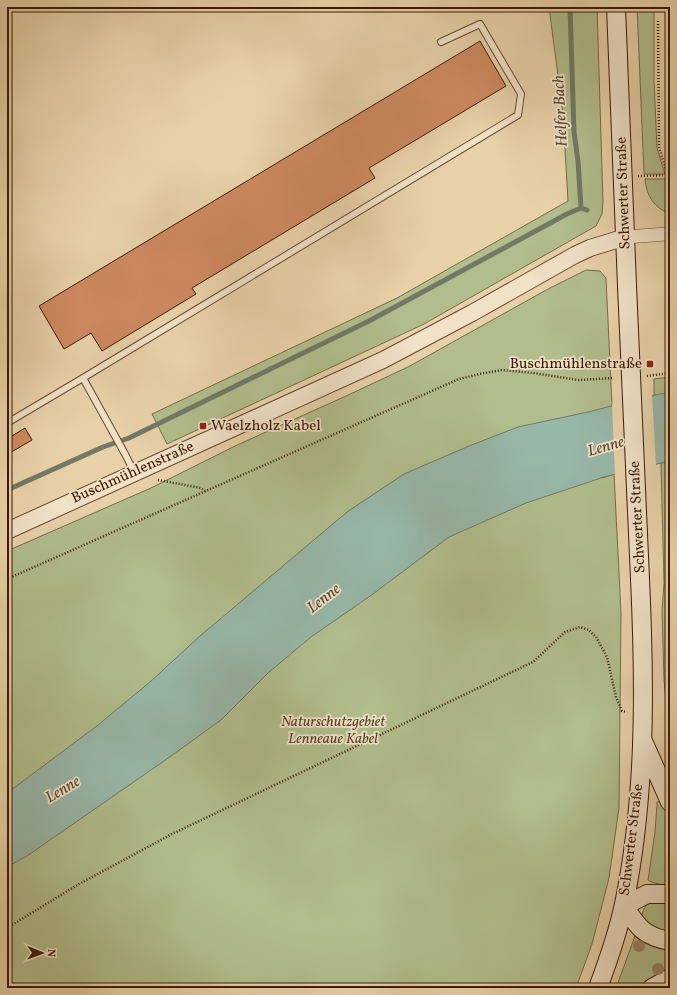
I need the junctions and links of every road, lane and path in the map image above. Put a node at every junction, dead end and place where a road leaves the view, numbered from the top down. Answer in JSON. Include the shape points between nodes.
{"nodes":[{"id":1,"x":616,"y":7,"type":"edge"},
{"id":2,"x":669,"y":7,"type":"edge"},
{"id":3,"x":658,"y":15,"type":"dead end"},
{"id":4,"x":670,"y":22,"type":"edge"},
{"id":5,"x":441,"y":42,"type":"dead end"},
{"id":6,"x":668,"y":175,"type":"junction"},
{"id":7,"x":644,"y":176,"type":"dead end"},
{"id":8,"x":670,"y":183,"type":"edge"},
{"id":9,"x":670,"y":236,"type":"edge"},
{"id":10,"x":626,"y":237,"type":"junction"},
{"id":11,"x":670,"y":373,"type":"edge"},
{"id":12,"x":645,"y":376,"type":"dead end"},
{"id":13,"x":83,"y":378,"type":"junction"},
{"id":14,"x":615,"y":378,"type":"dead end"},
{"id":15,"x":7,"y":423,"type":"edge"},
{"id":16,"x":141,"y":470,"type":"junction"},
{"id":17,"x":206,"y":491,"type":"junction"},
{"id":18,"x":7,"y":531,"type":"edge"},
{"id":19,"x":7,"y":579,"type":"edge"},
{"id":20,"x":643,"y":714,"type":"junction"},
{"id":21,"x":642,"y":739,"type":"junction"},
{"id":22,"x":670,"y":802,"type":"edge"},
{"id":23,"x":670,"y":894,"type":"edge"},
{"id":24,"x":624,"y":906,"type":"junction"},
{"id":25,"x":7,"y":928,"type":"edge"},
{"id":26,"x":670,"y":941,"type":"edge"},
{"id":27,"x":670,"y":978,"type":"edge"},
{"id":28,"x":598,"y":988,"type":"edge"},
{"id":29,"x":652,"y":988,"type":"edge"}],
"edges":[{"from":1,"to":10,"type":"main road","name":"Schwerter Straße"},
{"from":2,"to":4,"type":"lane"},
{"from":3,"to":6,"type":"path","via":[[659,147]]},
{"from":5,"to":13,"type":"lane","via":[[480,24],[521,94],[518,115]]},
{"from":6,"to":7,"type":"path"},
{"from":6,"to":8,"type":"path"},
{"from":9,"to":10,"type":"street","via":[[666,234]]},
{"from":10,"to":16,"type":"street","name":"Buschmühlenstraße","via":[[575,255],[383,360]]},
{"from":10,"to":20,"type":"main road","name":"Schwerter Straße","bridge":true,"via":[[642,612]]},
{"from":11,"to":12,"type":"path"},
{"from":13,"to":15,"type":"lane"},
{"from":13,"to":16,"type":"lane","via":[[126,454]]},
{"from":14,"to":17,"type":"path","via":[[579,380],[502,370],[459,379]]},
{"from":16,"to":17,"type":"path","via":[[159,481]]},
{"from":16,"to":18,"type":"street","name":"Buschmühlenstraße"},
{"from":17,"to":19,"type":"path"},
{"from":20,"to":21,"type":"main road","name":"Schwerter Straße"},
{"from":20,"to":25,"type":"path","via":[[622,711],[616,697],[607,657],[593,633],[580,627],[565,632],[533,662],[172,834],[79,884]]},
{"from":21,"to":22,"type":"main road"},
{"from":21,"to":24,"type":"main road","name":"Schwerter Straße","via":[[635,834]]},
{"from":23,"to":24,"type":"main road","via":[[647,894]]},
{"from":24,"to":26,"type":"main road","via":[[639,929]]},
{"from":24,"to":28,"type":"main road","name":"Schwerter Straße"},
{"from":27,"to":29,"type":"main road"}]}
